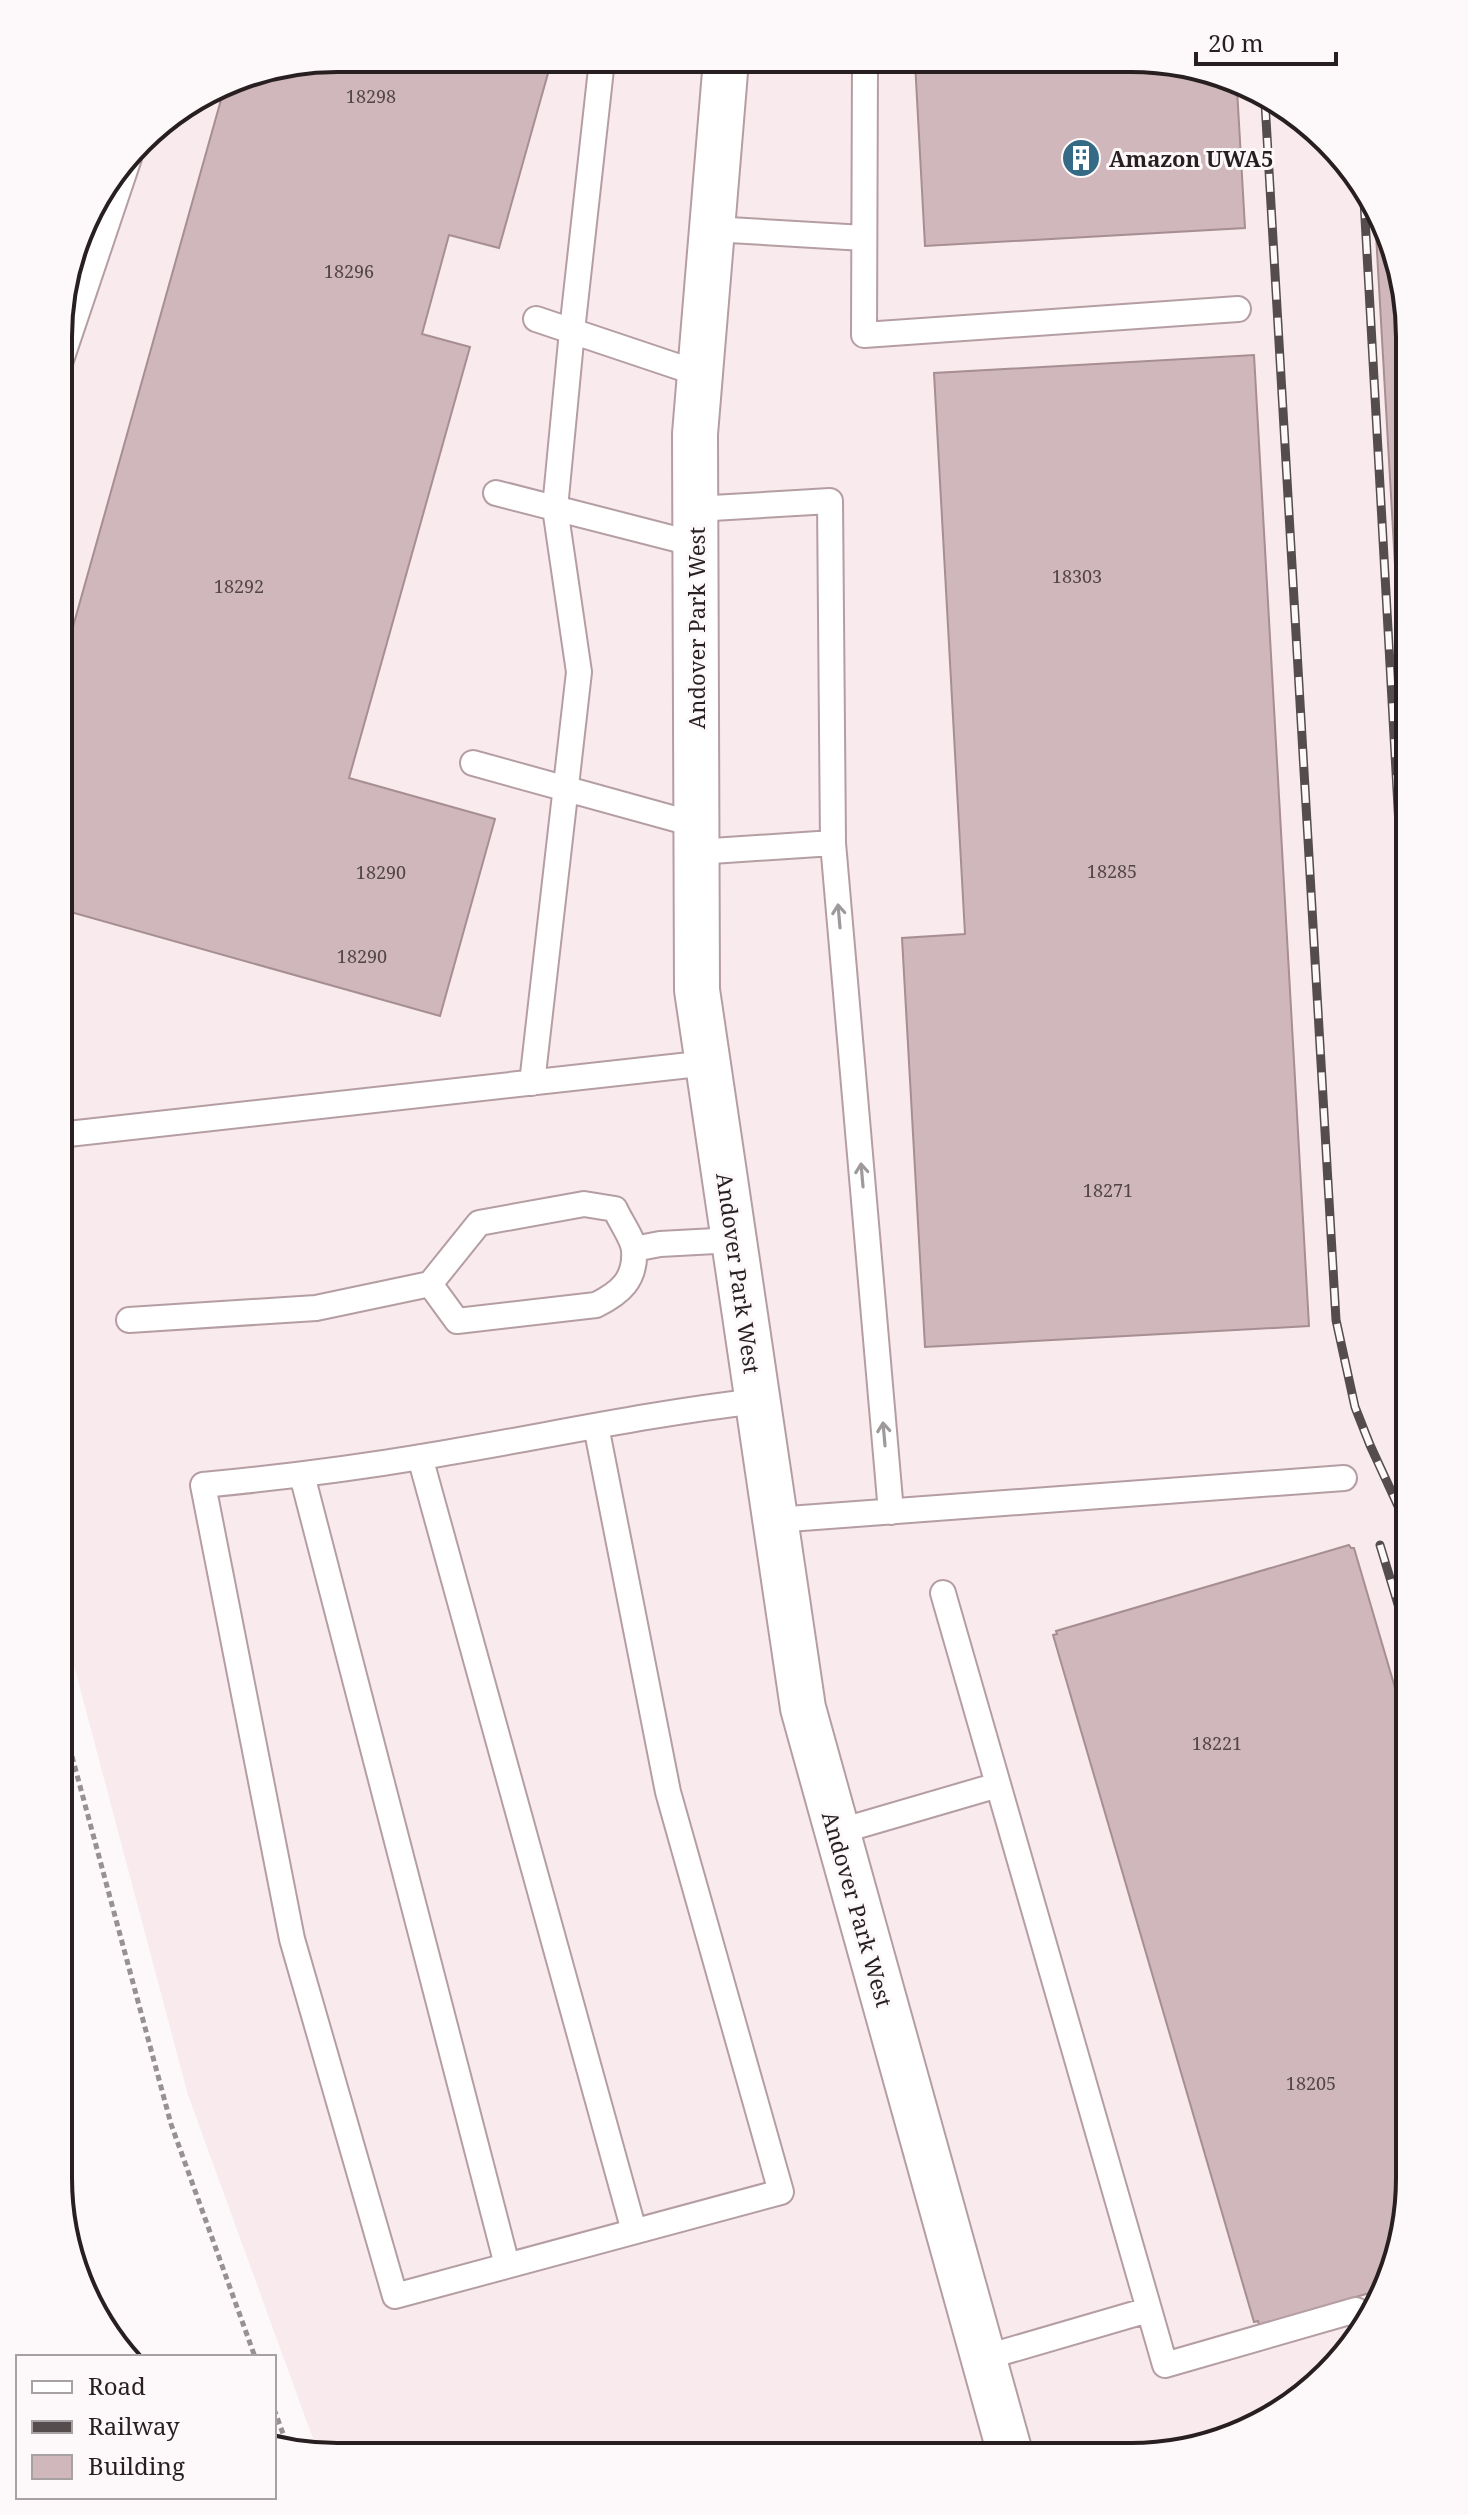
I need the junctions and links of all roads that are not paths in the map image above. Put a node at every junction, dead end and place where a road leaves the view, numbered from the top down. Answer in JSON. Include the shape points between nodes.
{"nodes":[{"id":1,"x":601,"y":72,"type":"edge"},
{"id":2,"x":725,"y":72,"type":"edge"},
{"id":3,"x":865,"y":72,"type":"edge"},
{"id":4,"x":119,"y":187,"type":"edge"},
{"id":5,"x":712,"y":229,"type":"junction"},
{"id":6,"x":864,"y":238,"type":"junction"},
{"id":7,"x":1238,"y":309,"type":"dead end"},
{"id":8,"x":536,"y":319,"type":"dead end"},
{"id":9,"x":73,"y":325,"type":"edge"},
{"id":10,"x":572,"y":331,"type":"junction"},
{"id":11,"x":700,"y":374,"type":"junction"},
{"id":12,"x":496,"y":493,"type":"dead end"},
{"id":13,"x":555,"y":508,"type":"junction"},
{"id":14,"x":695,"y":527,"type":"junction"},
{"id":15,"x":473,"y":763,"type":"dead end"},
{"id":16,"x":567,"y":789,"type":"junction"},
{"id":17,"x":697,"y":838,"type":"junction"},
{"id":18,"x":833,"y":843,"type":"junction"},
{"id":19,"x":708,"y":1063,"type":"junction"},
{"id":20,"x":532,"y":1083,"type":"junction"},
{"id":21,"x":72,"y":1134,"type":"edge"},
{"id":22,"x":734,"y":1240,"type":"junction"},
{"id":23,"x":634,"y":1249,"type":"junction"},
{"id":24,"x":430,"y":1284,"type":"junction"},
{"id":25,"x":129,"y":1320,"type":"dead end"},
{"id":26,"x":758,"y":1401,"type":"junction"},
{"id":27,"x":596,"y":1426,"type":"junction"},
{"id":28,"x":420,"y":1457,"type":"junction"},
{"id":29,"x":302,"y":1475,"type":"junction"},
{"id":30,"x":1344,"y":1478,"type":"dead end"},
{"id":31,"x":891,"y":1512,"type":"junction"},
{"id":32,"x":775,"y":1520,"type":"junction"},
{"id":33,"x":943,"y":1593,"type":"dead end"},
{"id":34,"x":998,"y":1785,"type":"junction"},
{"id":35,"x":837,"y":1832,"type":"junction"},
{"id":36,"x":634,"y":2231,"type":"junction"},
{"id":37,"x":507,"y":2265,"type":"junction"},
{"id":38,"x":1148,"y":2310,"type":"junction"},
{"id":39,"x":1356,"y":2310,"type":"dead end"},
{"id":40,"x":983,"y":2358,"type":"junction"},
{"id":41,"x":1007,"y":2443,"type":"edge"}],
"edges":[{"from":1,"to":10,"type":"lane"},
{"from":2,"to":5,"type":"street","name":"Andover Park West"},
{"from":3,"to":6,"type":"lane"},
{"from":4,"to":9,"type":"lane"},
{"from":5,"to":6,"type":"lane"},
{"from":5,"to":11,"type":"street","name":"Andover Park West"},
{"from":6,"to":7,"type":"lane","via":[[864,335]]},
{"from":8,"to":10,"type":"lane"},
{"from":10,"to":11,"type":"lane"},
{"from":10,"to":13,"type":"lane"},
{"from":11,"to":14,"type":"street","name":"Andover Park West"},
{"from":12,"to":13,"type":"lane"},
{"from":13,"to":14,"type":"lane"},
{"from":13,"to":16,"type":"lane","via":[[579,672]]},
{"from":14,"to":17,"type":"street","name":"Andover Park West"},
{"from":14,"to":18,"type":"lane","via":[[830,501]]},
{"from":15,"to":16,"type":"lane"},
{"from":16,"to":17,"type":"lane"},
{"from":16,"to":20,"type":"lane"},
{"from":17,"to":18,"type":"lane"},
{"from":17,"to":19,"type":"street","name":"Andover Park West","via":[[697,990]]},
{"from":31,"to":18,"type":"lane","one_way":true},
{"from":19,"to":20,"type":"lane"},
{"from":19,"to":22,"type":"street","name":"Andover Park West"},
{"from":20,"to":21,"type":"lane"},
{"from":22,"to":23,"type":"lane"},
{"from":22,"to":26,"type":"street","name":"Andover Park West"},
{"from":23,"to":24,"type":"lane","via":[[630,1280],[596,1305],[457,1321]]},
{"from":23,"to":24,"type":"lane","via":[[615,1209],[584,1204],[479,1223]]},
{"from":24,"to":25,"type":"lane","via":[[316,1308]]},
{"from":26,"to":27,"type":"lane"},
{"from":26,"to":32,"type":"street","name":"Andover Park West"},
{"from":27,"to":28,"type":"lane"},
{"from":27,"to":36,"type":"lane","via":[[668,1792],[781,2192]]},
{"from":28,"to":29,"type":"lane"},
{"from":28,"to":36,"type":"lane"},
{"from":29,"to":37,"type":"lane"},
{"from":29,"to":37,"type":"lane","via":[[203,1485],[292,1939],[395,2296]]},
{"from":30,"to":31,"type":"lane"},
{"from":31,"to":32,"type":"lane"},
{"from":32,"to":35,"type":"street","name":"Andover Park West","via":[[803,1708]]},
{"from":33,"to":34,"type":"lane"},
{"from":34,"to":35,"type":"lane"},
{"from":34,"to":38,"type":"lane"},
{"from":35,"to":40,"type":"street","name":"Andover Park West"},
{"from":36,"to":37,"type":"lane"},
{"from":38,"to":39,"type":"lane","via":[[1165,2365]]},
{"from":38,"to":40,"type":"lane"},
{"from":40,"to":41,"type":"street","name":"Andover Park West"}]}
